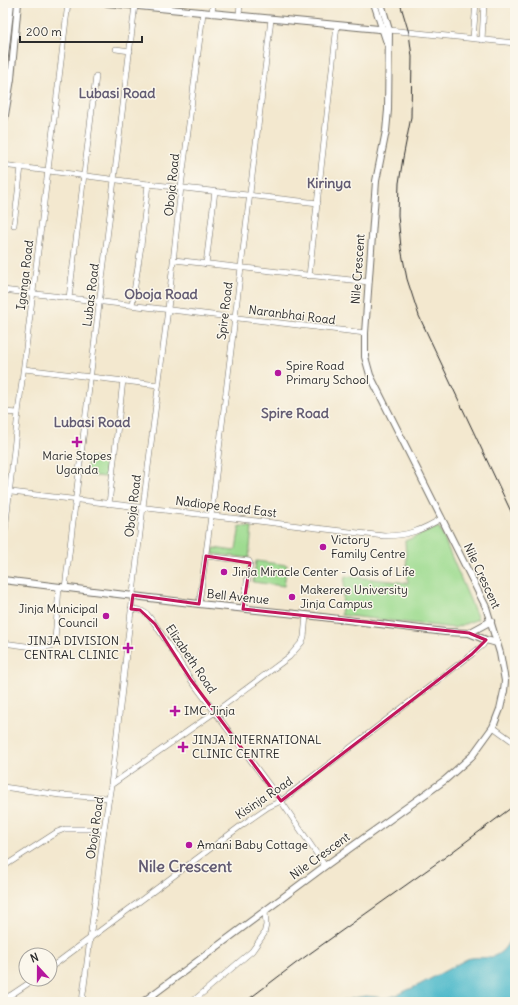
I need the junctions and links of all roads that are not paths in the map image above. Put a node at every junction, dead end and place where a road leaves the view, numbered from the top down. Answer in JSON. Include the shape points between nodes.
{"nodes":[{"id":1,"x":10,"y":3,"type":"edge"},
{"id":2,"x":18,"y":3,"type":"edge"},
{"id":3,"x":68,"y":3,"type":"edge"},
{"id":4,"x":107,"y":3,"type":"edge"},
{"id":5,"x":213,"y":3,"type":"edge"},
{"id":6,"x":240,"y":3,"type":"edge"},
{"id":7,"x":374,"y":3,"type":"edge"},
{"id":8,"x":381,"y":3,"type":"edge"},
{"id":9,"x":476,"y":3,"type":"edge"},
{"id":10,"x":484,"y":3,"type":"edge"},
{"id":11,"x":133,"y":4,"type":"edge"},
{"id":12,"x":203,"y":13,"type":"junction"},
{"id":13,"x":212,"y":14,"type":"junction"},
{"id":14,"x":239,"y":16,"type":"junction"},
{"id":15,"x":270,"y":19,"type":"junction"},
{"id":16,"x":337,"y":25,"type":"junction"},
{"id":17,"x":386,"y":30,"type":"junction"},
{"id":18,"x":473,"y":38,"type":"junction"},
{"id":19,"x":482,"y":40,"type":"junction"},
{"id":20,"x":515,"y":43,"type":"edge"},
{"id":21,"x":116,"y":49,"type":"dead end"},
{"id":22,"x":130,"y":51,"type":"junction"},
{"id":23,"x":3,"y":74,"type":"edge"},
{"id":24,"x":96,"y":76,"type":"dead end"},
{"id":25,"x":3,"y":127,"type":"edge"},
{"id":26,"x":3,"y":165,"type":"edge"},
{"id":27,"x":21,"y":167,"type":"junction"},
{"id":28,"x":48,"y":170,"type":"junction"},
{"id":29,"x":83,"y":175,"type":"junction"},
{"id":30,"x":115,"y":179,"type":"junction"},
{"id":31,"x":148,"y":184,"type":"junction"},
{"id":32,"x":181,"y":187,"type":"junction"},
{"id":33,"x":215,"y":191,"type":"junction"},
{"id":34,"x":250,"y":195,"type":"junction"},
{"id":35,"x":318,"y":203,"type":"junction"},
{"id":36,"x":14,"y":226,"type":"dead end"},
{"id":37,"x":174,"y":260,"type":"junction"},
{"id":38,"x":206,"y":264,"type":"junction"},
{"id":39,"x":240,"y":268,"type":"junction"},
{"id":40,"x":309,"y":276,"type":"junction"},
{"id":41,"x":369,"y":282,"type":"junction"},
{"id":42,"x":3,"y":290,"type":"edge"},
{"id":43,"x":33,"y":293,"type":"junction"},
{"id":44,"x":69,"y":298,"type":"junction"},
{"id":45,"x":100,"y":301,"type":"junction"},
{"id":46,"x":132,"y":305,"type":"junction"},
{"id":47,"x":168,"y":310,"type":"junction"},
{"id":48,"x":235,"y":318,"type":"junction"},
{"id":49,"x":365,"y":333,"type":"junction"},
{"id":50,"x":24,"y":369,"type":"junction"},
{"id":51,"x":91,"y":377,"type":"junction"},
{"id":52,"x":123,"y":380,"type":"junction"},
{"id":53,"x":158,"y":384,"type":"junction"},
{"id":54,"x":3,"y":412,"type":"edge"},
{"id":55,"x":18,"y":414,"type":"junction"},
{"id":56,"x":3,"y":491,"type":"edge"},
{"id":57,"x":10,"y":492,"type":"junction"},
{"id":58,"x":75,"y":500,"type":"junction"},
{"id":59,"x":109,"y":504,"type":"junction"},
{"id":60,"x":143,"y":507,"type":"junction"},
{"id":61,"x":211,"y":516,"type":"junction"},
{"id":62,"x":442,"y":518,"type":"junction"},
{"id":63,"x":3,"y":550,"type":"edge"},
{"id":64,"x":206,"y":556,"type":"junction"},
{"id":65,"x":3,"y":580,"type":"edge"},
{"id":66,"x":62,"y":587,"type":"junction"},
{"id":67,"x":133,"y":595,"type":"junction"},
{"id":68,"x":199,"y":604,"type":"junction"},
{"id":69,"x":131,"y":609,"type":"junction"},
{"id":70,"x":243,"y":609,"type":"junction"},
{"id":71,"x":306,"y":614,"type":"junction"},
{"id":72,"x":491,"y":621,"type":"junction"},
{"id":73,"x":469,"y":633,"type":"junction"},
{"id":74,"x":486,"y":640,"type":"junction"},
{"id":75,"x":497,"y":642,"type":"junction"},
{"id":76,"x":3,"y":643,"type":"edge"},
{"id":77,"x":215,"y":712,"type":"junction"},
{"id":78,"x":493,"y":727,"type":"junction"},
{"id":79,"x":515,"y":743,"type":"edge"},
{"id":80,"x":111,"y":785,"type":"junction"},
{"id":81,"x":3,"y":787,"type":"edge"},
{"id":82,"x":109,"y":798,"type":"junction"},
{"id":83,"x":281,"y":801,"type":"junction"},
{"id":84,"x":104,"y":828,"type":"junction"},
{"id":85,"x":325,"y":866,"type":"junction"},
{"id":86,"x":3,"y":867,"type":"edge"},
{"id":87,"x":265,"y":911,"type":"junction"},
{"id":88,"x":90,"y":938,"type":"junction"},
{"id":89,"x":58,"y":962,"type":"edge"},
{"id":90,"x":22,"y":987,"type":"edge"},
{"id":91,"x":3,"y":998,"type":"edge"},
{"id":92,"x":82,"y":1002,"type":"edge"},
{"id":93,"x":143,"y":1002,"type":"edge"},
{"id":94,"x":192,"y":1002,"type":"edge"}],
"edges":[{"from":1,"to":23,"type":"street"},
{"from":2,"to":25,"type":"street","via":[[11,79]]},
{"from":3,"to":28,"type":"street","name":"Iganga Road"},
{"from":4,"to":11,"type":"street"},
{"from":5,"to":13,"type":"street"},
{"from":6,"to":14,"type":"street"},
{"from":7,"to":17,"type":"street"},
{"from":8,"to":17,"type":"street"},
{"from":9,"to":18,"type":"street"},
{"from":10,"to":19,"type":"street"},
{"from":11,"to":12,"type":"street"},
{"from":11,"to":22,"type":"street","name":"Lubas Road"},
{"from":12,"to":13,"type":"street"},
{"from":12,"to":32,"type":"street","name":"Oboja Road"},
{"from":13,"to":14,"type":"street"},
{"from":14,"to":15,"type":"street"},
{"from":15,"to":16,"type":"street"},
{"from":15,"to":34,"type":"street","name":"Spire Road"},
{"from":16,"to":17,"type":"street"},
{"from":16,"to":35,"type":"street"},
{"from":17,"to":18,"type":"street"},
{"from":17,"to":41,"type":"street","name":"Nile Crescent","via":[[389,87],[387,120],[376,181]]},
{"from":18,"to":19,"type":"street"},
{"from":19,"to":20,"type":"street"},
{"from":21,"to":22,"type":"street"},
{"from":22,"to":30,"type":"street","name":"Lubas Road"},
{"from":24,"to":29,"type":"street"},
{"from":26,"to":27,"type":"street"},
{"from":27,"to":28,"type":"street"},
{"from":27,"to":36,"type":"street"},
{"from":28,"to":29,"type":"street"},
{"from":28,"to":43,"type":"street","name":"Iganga Road"},
{"from":29,"to":30,"type":"street"},
{"from":29,"to":44,"type":"street"},
{"from":30,"to":31,"type":"street"},
{"from":30,"to":45,"type":"street","name":"Lubas Road"},
{"from":31,"to":32,"type":"street"},
{"from":31,"to":46,"type":"street"},
{"from":32,"to":33,"type":"street"},
{"from":32,"to":37,"type":"street","name":"Oboja Road"},
{"from":33,"to":34,"type":"street"},
{"from":33,"to":38,"type":"street"},
{"from":34,"to":35,"type":"street"},
{"from":34,"to":39,"type":"street","name":"Spire Road"},
{"from":35,"to":40,"type":"street"},
{"from":37,"to":38,"type":"street"},
{"from":37,"to":47,"type":"street","name":"Oboja Road"},
{"from":38,"to":39,"type":"street"},
{"from":39,"to":40,"type":"street"},
{"from":39,"to":48,"type":"street","name":"Spire Road"},
{"from":40,"to":41,"type":"street"},
{"from":41,"to":49,"type":"street","name":"Nile Crescent"},
{"from":42,"to":43,"type":"street","name":"Naranbhai Road"},
{"from":43,"to":44,"type":"street","name":"Naranbhai Road"},
{"from":43,"to":50,"type":"street","name":"Iganga Road"},
{"from":44,"to":45,"type":"street","name":"Naranbhai Road"},
{"from":45,"to":46,"type":"street","name":"Naranbhai Road"},
{"from":45,"to":51,"type":"street","name":"Lubas Road"},
{"from":46,"to":47,"type":"street","name":"Naranbhai Road"},
{"from":47,"to":48,"type":"street","name":"Naranbhai Road"},
{"from":47,"to":53,"type":"street","name":"Oboja Road"},
{"from":48,"to":49,"type":"street","name":"Naranbhai Road"},
{"from":48,"to":61,"type":"street","name":"Spire Road"},
{"from":49,"to":62,"type":"street","name":"Nile Crescent","via":[[365,357],[370,375]]},
{"from":50,"to":51,"type":"street"},
{"from":50,"to":55,"type":"street","name":"Iganga Road"},
{"from":51,"to":52,"type":"street"},
{"from":51,"to":58,"type":"street","name":"Lubas Road"},
{"from":52,"to":53,"type":"street"},
{"from":52,"to":59,"type":"street"},
{"from":53,"to":60,"type":"street","name":"Oboja Road"},
{"from":54,"to":55,"type":"street"},
{"from":55,"to":57,"type":"street","name":"Iganga Road"},
{"from":56,"to":57,"type":"street","name":"Nadiope Road East"},
{"from":57,"to":58,"type":"street","name":"Nadiope Road East"},
{"from":57,"to":63,"type":"street","name":"Iganga Road"},
{"from":58,"to":59,"type":"street","name":"Nadiope Road East"},
{"from":58,"to":66,"type":"street","name":"Lubas Road"},
{"from":59,"to":60,"type":"street","name":"Nadiope Road East"},
{"from":60,"to":61,"type":"street","name":"Nadiope Road East"},
{"from":60,"to":67,"type":"street","name":"Oboja Road"},
{"from":61,"to":62,"type":"street","name":"Nadiope Road East","via":[[392,536],[421,530]]},
{"from":61,"to":64,"type":"street","name":"Spire Road"},
{"from":62,"to":72,"type":"street","name":"Nile Crescent"},
{"from":64,"to":68,"type":"street","name":"Spire Road"},
{"from":64,"to":70,"type":"street","via":[[249,561]]},
{"from":65,"to":66,"type":"street","name":"Bell Avenue"},
{"from":66,"to":67,"type":"street","name":"Bell Avenue"},
{"from":66,"to":76,"type":"street","name":"Lubas Road","via":[[55,640],[51,646],[41,648]]},
{"from":67,"to":68,"type":"street","name":"Bell Avenue"},
{"from":67,"to":69,"type":"street","name":"Oboja Road"},
{"from":68,"to":70,"type":"street","name":"Bell Avenue"},
{"from":69,"to":77,"type":"street","name":"Elizabeth Road","via":[[147,614]]},
{"from":69,"to":80,"type":"street","name":"Oboja Road"},
{"from":70,"to":71,"type":"street","name":"Bell Avenue"},
{"from":71,"to":73,"type":"street","name":"Bell Avenue"},
{"from":71,"to":77,"type":"street","via":[[304,637],[297,649]]},
{"from":72,"to":73,"type":"street"},
{"from":72,"to":75,"type":"street","name":"Nile Crescent"},
{"from":73,"to":74,"type":"street"},
{"from":74,"to":75,"type":"street"},
{"from":74,"to":83,"type":"street","name":"Kisinja Road","via":[[472,654]]},
{"from":75,"to":78,"type":"street","name":"Nile Crescent","via":[[504,681],[500,709]]},
{"from":77,"to":80,"type":"street"},
{"from":77,"to":83,"type":"street","name":"Elizabeth Road"},
{"from":78,"to":79,"type":"street"},
{"from":78,"to":85,"type":"street","name":"Nile Crescent","via":[[472,756],[445,780]]},
{"from":80,"to":82,"type":"street","name":"Oboja Road"},
{"from":81,"to":82,"type":"street","via":[[60,795]]},
{"from":82,"to":84,"type":"street","name":"Oboja Road"},
{"from":83,"to":85,"type":"street","name":"Elizabeth Road"},
{"from":83,"to":88,"type":"street","name":"Kisinja Road","via":[[242,825]]},
{"from":84,"to":86,"type":"street","via":[[65,829],[53,833]]},
{"from":84,"to":88,"type":"street","name":"Oboja Road"},
{"from":85,"to":87,"type":"street","name":"Nile Crescent"},
{"from":87,"to":93,"type":"street","name":"Nile Crescent"},
{"from":87,"to":94,"type":"street","via":[[264,934],[252,951]]},
{"from":88,"to":89,"type":"street","name":"Kisinja Road"},
{"from":88,"to":92,"type":"street","name":"Oboja Road"},
{"from":90,"to":91,"type":"street"}]}
